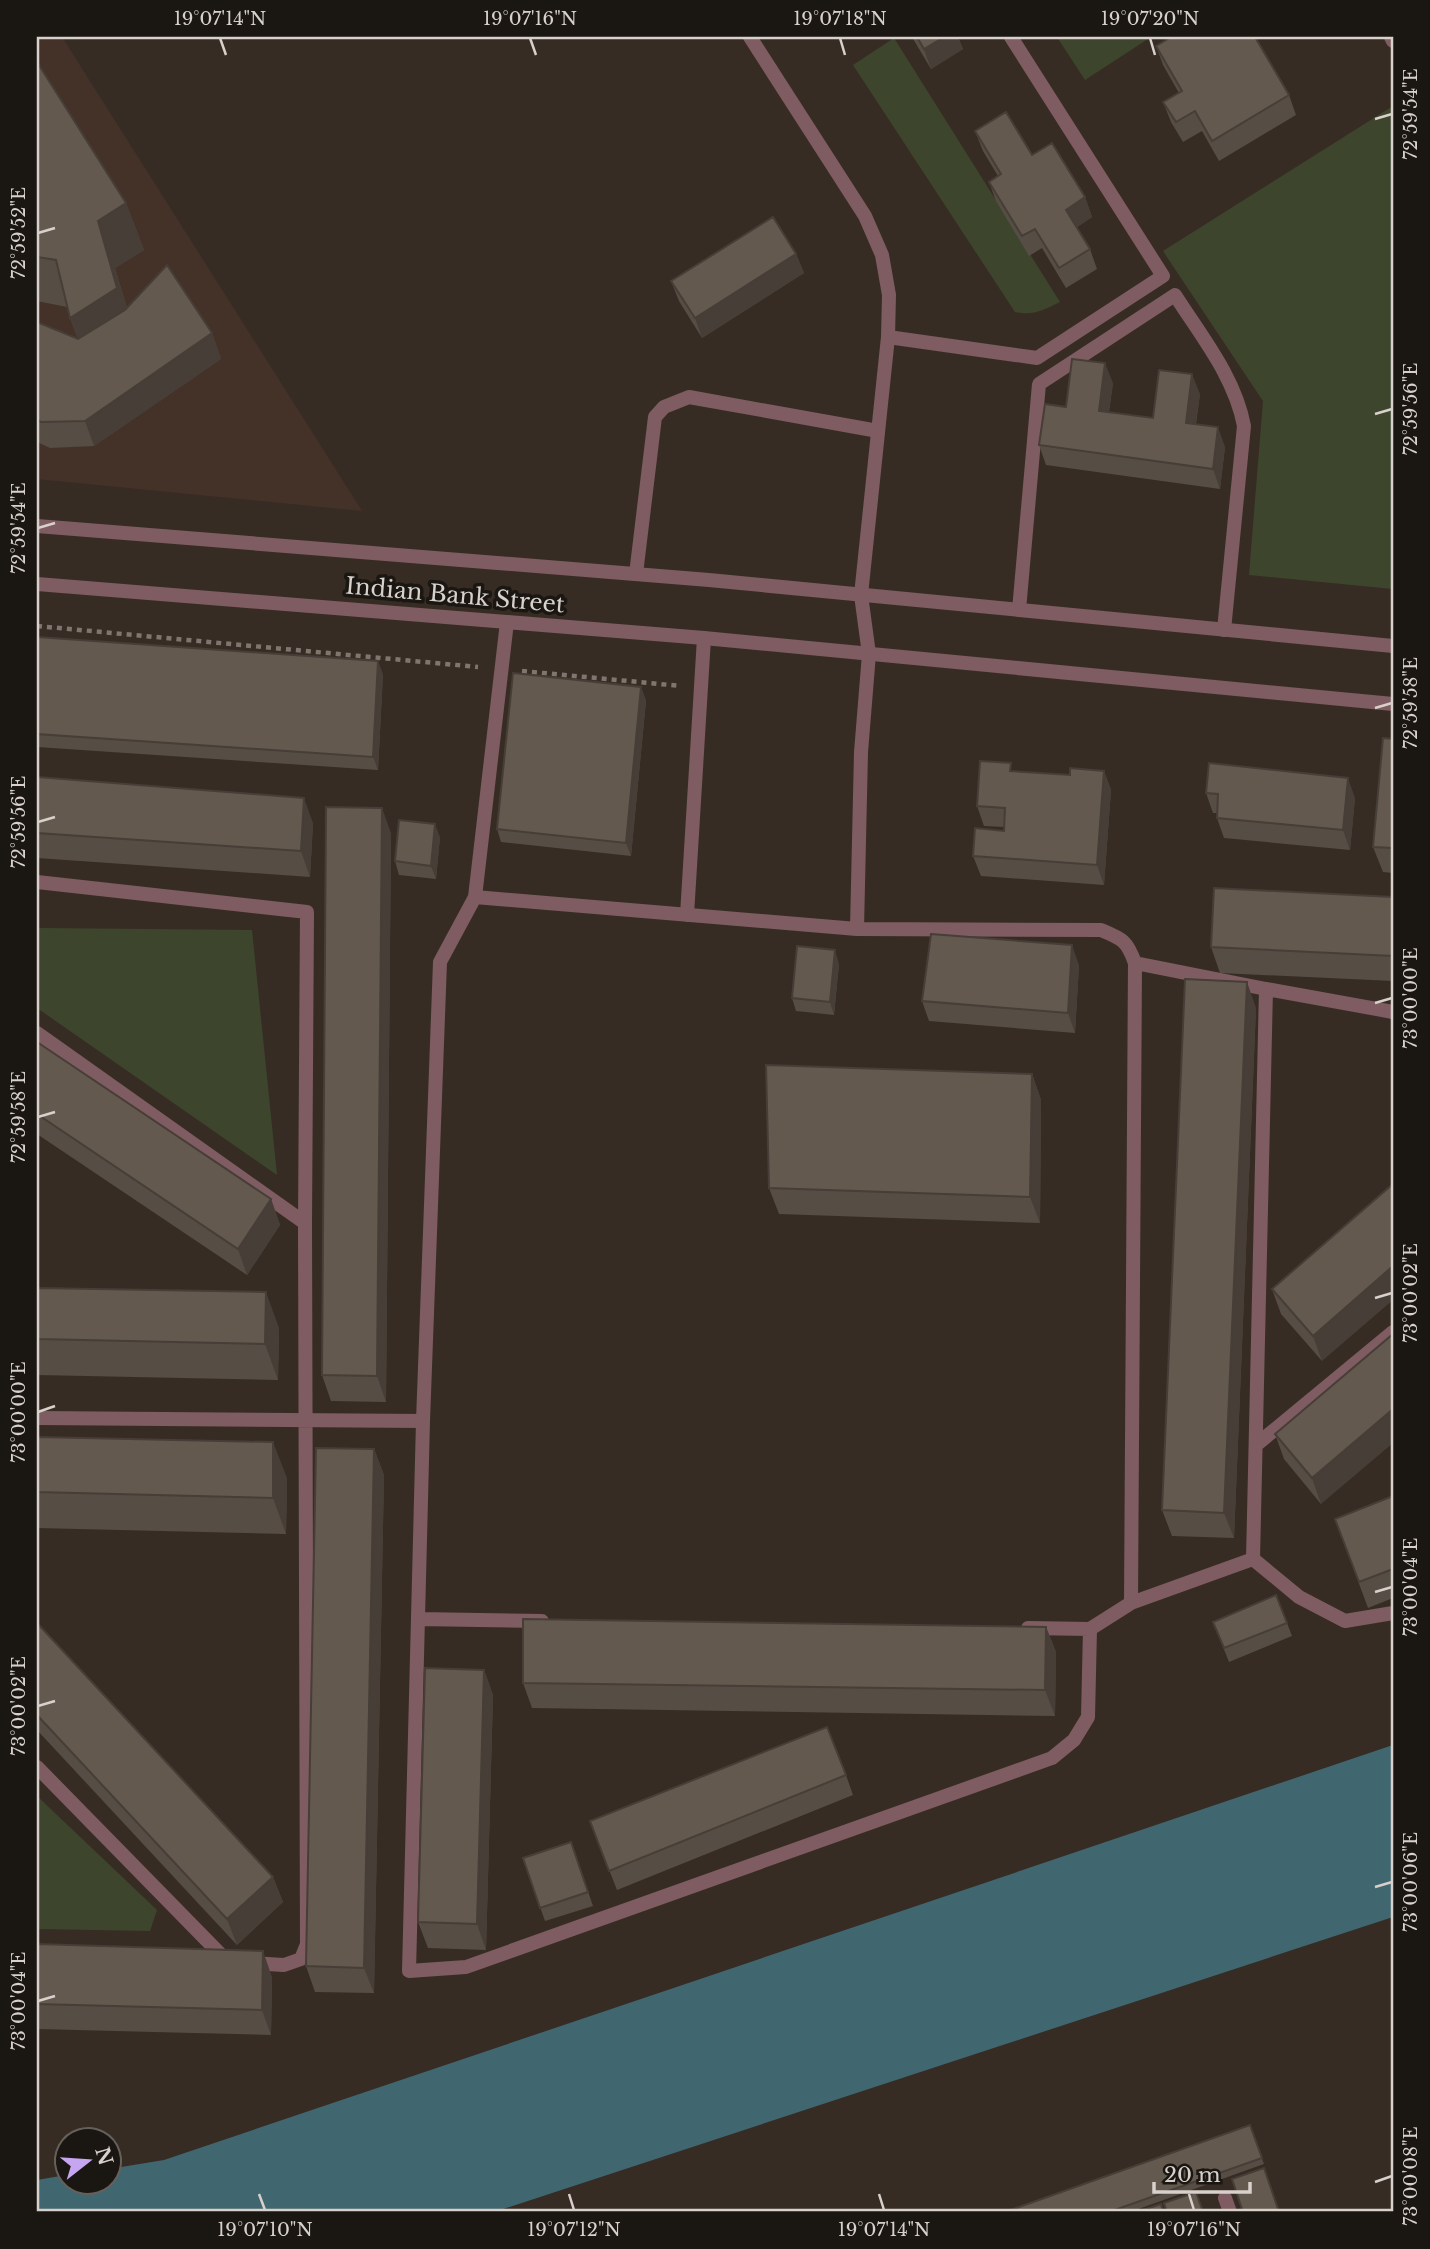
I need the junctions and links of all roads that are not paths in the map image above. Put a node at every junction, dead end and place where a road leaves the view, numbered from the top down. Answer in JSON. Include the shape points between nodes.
{"nodes":[{"id":1,"x":750,"y":37,"type":"edge"},
{"id":2,"x":1011,"y":37,"type":"edge"},
{"id":3,"x":888,"y":337,"type":"junction"},
{"id":4,"x":878,"y":430,"type":"junction"},
{"id":5,"x":37,"y":526,"type":"edge"},
{"id":6,"x":636,"y":575,"type":"junction"},
{"id":7,"x":37,"y":584,"type":"edge"},
{"id":8,"x":861,"y":595,"type":"junction"},
{"id":9,"x":1019,"y":610,"type":"junction"},
{"id":10,"x":507,"y":622,"type":"junction"},
{"id":11,"x":1224,"y":630,"type":"junction"},
{"id":12,"x":704,"y":638,"type":"junction"},
{"id":13,"x":1393,"y":646,"type":"edge"},
{"id":14,"x":869,"y":654,"type":"junction"},
{"id":15,"x":1393,"y":704,"type":"edge"},
{"id":16,"x":37,"y":882,"type":"edge"},
{"id":17,"x":475,"y":897,"type":"junction"},
{"id":18,"x":687,"y":915,"type":"junction"},
{"id":19,"x":857,"y":929,"type":"junction"},
{"id":20,"x":1135,"y":963,"type":"junction"},
{"id":21,"x":1266,"y":989,"type":"junction"},
{"id":22,"x":1393,"y":1012,"type":"edge"},
{"id":23,"x":37,"y":1033,"type":"edge"},
{"id":24,"x":305,"y":1223,"type":"junction"},
{"id":25,"x":1393,"y":1332,"type":"edge"},
{"id":26,"x":37,"y":1418,"type":"edge"},
{"id":27,"x":306,"y":1420,"type":"junction"},
{"id":28,"x":422,"y":1422,"type":"junction"},
{"id":29,"x":1256,"y":1445,"type":"junction"},
{"id":30,"x":1253,"y":1559,"type":"junction"},
{"id":31,"x":1131,"y":1603,"type":"junction"},
{"id":32,"x":1393,"y":1613,"type":"edge"},
{"id":33,"x":418,"y":1619,"type":"junction"},
{"id":34,"x":555,"y":1621,"type":"edge"},
{"id":35,"x":1008,"y":1628,"type":"edge"},
{"id":36,"x":1090,"y":1629,"type":"junction"},
{"id":37,"x":37,"y":1767,"type":"edge"},
{"id":38,"x":201,"y":1962,"type":"edge"},
{"id":39,"x":228,"y":1962,"type":"junction"}],
"edges":[{"from":1,"to":3,"type":"street","via":[[865,216],[882,255],[889,295]]},
{"from":2,"to":3,"type":"street","via":[[1163,276],[1037,358]]},
{"from":3,"to":4,"type":"street"},
{"from":4,"to":6,"type":"street","via":[[689,397],[664,407],[655,417]]},
{"from":4,"to":8,"type":"street"},
{"from":5,"to":6,"type":"street","name":"Indian Bank Street"},
{"from":6,"to":8,"type":"street","name":"Indian Bank Street"},
{"from":7,"to":10,"type":"street","name":"Indian Bank Street"},
{"from":8,"to":9,"type":"street","name":"Indian Bank Street"},
{"from":8,"to":14,"type":"street"},
{"from":9,"to":11,"type":"street","name":"Indian Bank Street"},
{"from":9,"to":11,"type":"street","via":[[1040,384],[1175,295],[1226,375],[1244,426]]},
{"from":10,"to":12,"type":"street","name":"Indian Bank Street"},
{"from":10,"to":17,"type":"street"},
{"from":11,"to":13,"type":"street","name":"Indian Bank Street"},
{"from":12,"to":14,"type":"street","name":"Indian Bank Street"},
{"from":12,"to":18,"type":"street"},
{"from":14,"to":15,"type":"street","name":"Indian Bank Street"},
{"from":14,"to":19,"type":"street","via":[[861,752]]},
{"from":16,"to":24,"type":"street","via":[[307,912]]},
{"from":17,"to":18,"type":"street"},
{"from":17,"to":28,"type":"street","via":[[440,961]]},
{"from":18,"to":19,"type":"street"},
{"from":19,"to":20,"type":"street","via":[[1101,930],[1128,945]]},
{"from":20,"to":21,"type":"street"},
{"from":20,"to":31,"type":"street"},
{"from":21,"to":22,"type":"street"},
{"from":21,"to":29,"type":"street"},
{"from":23,"to":24,"type":"street"},
{"from":24,"to":27,"type":"street"},
{"from":25,"to":29,"type":"street"},
{"from":26,"to":27,"type":"street"},
{"from":27,"to":28,"type":"street"},
{"from":27,"to":39,"type":"street","via":[[307,1944],[301,1959],[284,1965]]},
{"from":28,"to":33,"type":"street"},
{"from":29,"to":30,"type":"street"},
{"from":30,"to":31,"type":"street"},
{"from":30,"to":32,"type":"street","via":[[1299,1597],[1345,1620]]},
{"from":31,"to":36,"type":"street"},
{"from":33,"to":34,"type":"street"},
{"from":33,"to":36,"type":"street","via":[[409,1971],[466,1967],[1052,1758],[1074,1740],[1088,1717]]},
{"from":35,"to":36,"type":"street"},
{"from":37,"to":39,"type":"street"},
{"from":38,"to":39,"type":"street"}]}
